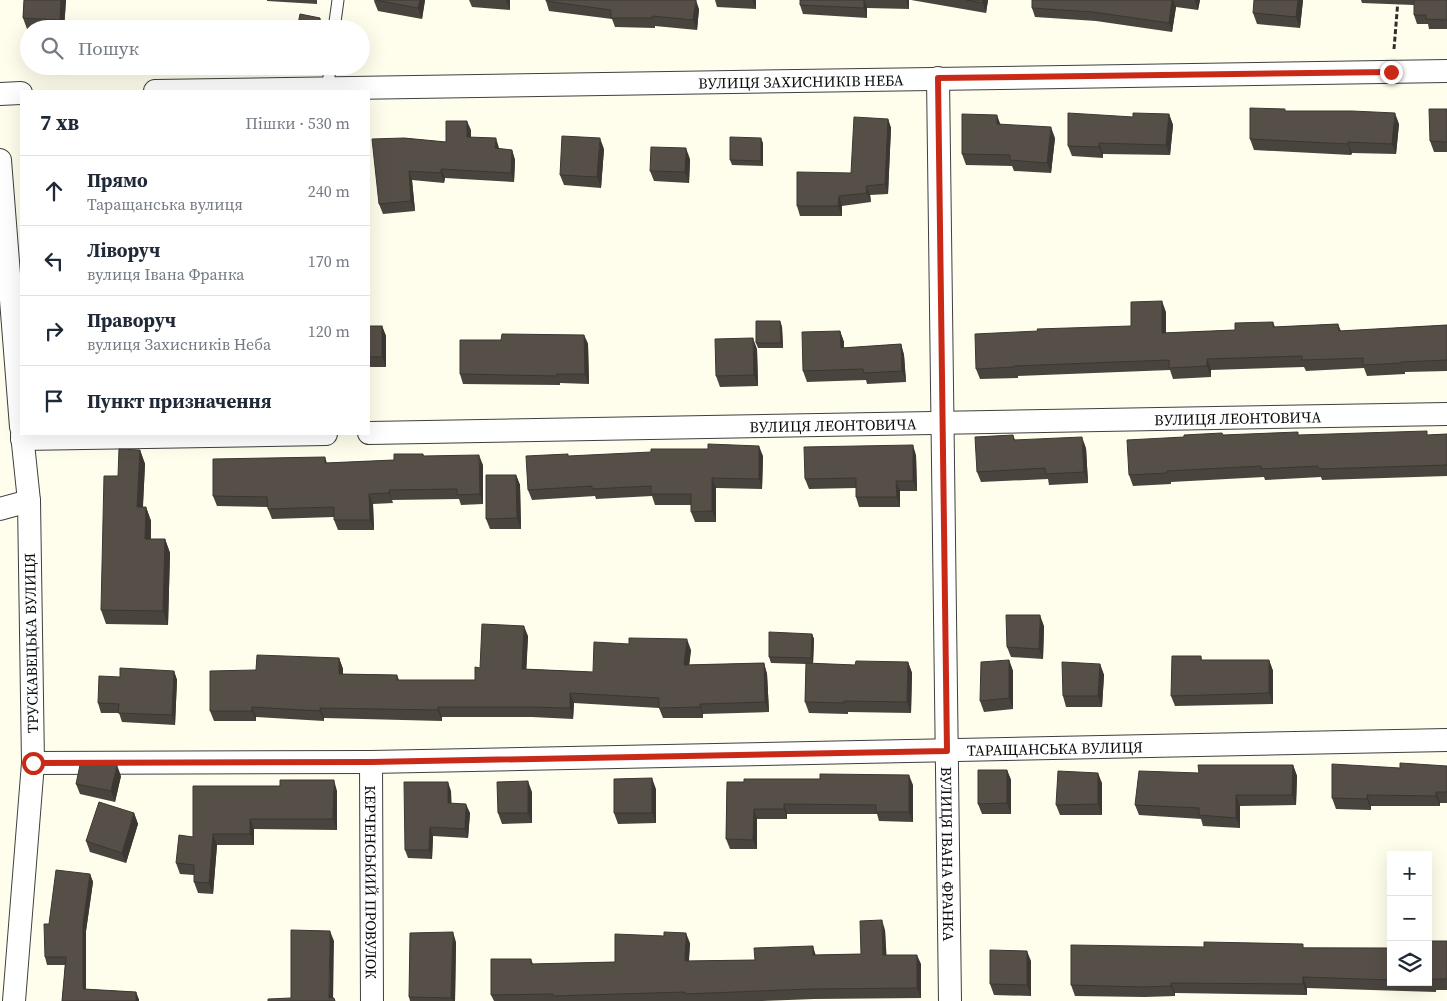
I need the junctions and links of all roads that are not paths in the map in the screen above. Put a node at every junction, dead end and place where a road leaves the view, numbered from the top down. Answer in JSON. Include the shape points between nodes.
{"nodes":[{"id":1,"x":338,"y":0,"type":"edge"},
{"id":2,"x":335,"y":20,"type":"edge"},
{"id":3,"x":1447,"y":71,"type":"edge"},
{"id":4,"x":329,"y":75,"type":"edge"},
{"id":5,"x":938,"y":78,"type":"junction"},
{"id":6,"x":328,"y":88,"type":"junction"},
{"id":7,"x":213,"y":90,"type":"edge"},
{"id":8,"x":0,"y":94,"type":"edge"},
{"id":9,"x":20,"y":94,"type":"edge"},
{"id":10,"x":0,"y":160,"type":"edge"},
{"id":11,"x":20,"y":408,"type":"edge"},
{"id":12,"x":1447,"y":414,"type":"edge"},
{"id":13,"x":942,"y":423,"type":"junction"},
{"id":14,"x":370,"y":433,"type":"edge"},
{"id":15,"x":22,"y":435,"type":"edge"},
{"id":16,"x":29,"y":501,"type":"junction"},
{"id":17,"x":0,"y":510,"type":"edge"},
{"id":18,"x":1447,"y":740,"type":"edge"},
{"id":19,"x":947,"y":751,"type":"junction"},
{"id":20,"x":371,"y":762,"type":"junction"},
{"id":21,"x":33,"y":763,"type":"junction"},
{"id":22,"x":14,"y":1001,"type":"edge"},
{"id":23,"x":372,"y":1001,"type":"edge"},
{"id":24,"x":950,"y":1001,"type":"edge"}],
"edges":[{"from":1,"to":2,"type":"lane"},
{"from":3,"to":5,"type":"street","name":"ВУЛИЦЯ ЗАХИСНИКІВ НЕБА"},
{"from":4,"to":6,"type":"lane"},
{"from":5,"to":6,"type":"street","name":"ВУЛИЦЯ ЗАХИСНИКІВ НЕБА"},
{"from":5,"to":13,"type":"street","name":"ВУЛИЦЯ ІВАНА ФРАНКА"},
{"from":6,"to":7,"type":"street","name":"ВУЛИЦЯ ЗАХИСНИКІВ НЕБА"},
{"from":8,"to":9,"type":"street"},
{"from":10,"to":11,"type":"street","name":"ТРУСКАВЕЦЬКА ВУЛИЦЯ"},
{"from":12,"to":13,"type":"street","name":"ВУЛИЦЯ ЛЕОНТОВИЧА"},
{"from":13,"to":14,"type":"street","name":"ВУЛИЦЯ ЛЕОНТОВИЧА"},
{"from":13,"to":19,"type":"street","name":"ВУЛИЦЯ ІВАНА ФРАНКА"},
{"from":15,"to":16,"type":"street","name":"ТРУСКАВЕЦЬКА ВУЛИЦЯ"},
{"from":16,"to":17,"type":"street"},
{"from":16,"to":21,"type":"street","name":"ТРУСКАВЕЦЬКА ВУЛИЦЯ"},
{"from":18,"to":19,"type":"street","name":"ТАРАЩАНСЬКА ВУЛИЦЯ"},
{"from":19,"to":20,"type":"street","name":"ТАРАЩАНСЬКА ВУЛИЦЯ"},
{"from":19,"to":24,"type":"street","name":"ВУЛИЦЯ ІВАНА ФРАНКА"},
{"from":20,"to":21,"type":"street","name":"ТАРАЩАНСЬКА ВУЛИЦЯ"},
{"from":20,"to":23,"type":"street","name":"КЕРЧЕНСЬКИЙ ПРОВУЛОК"},
{"from":21,"to":22,"type":"street","name":"ТРУСКАВЕЦЬКА ВУЛИЦЯ"}]}
